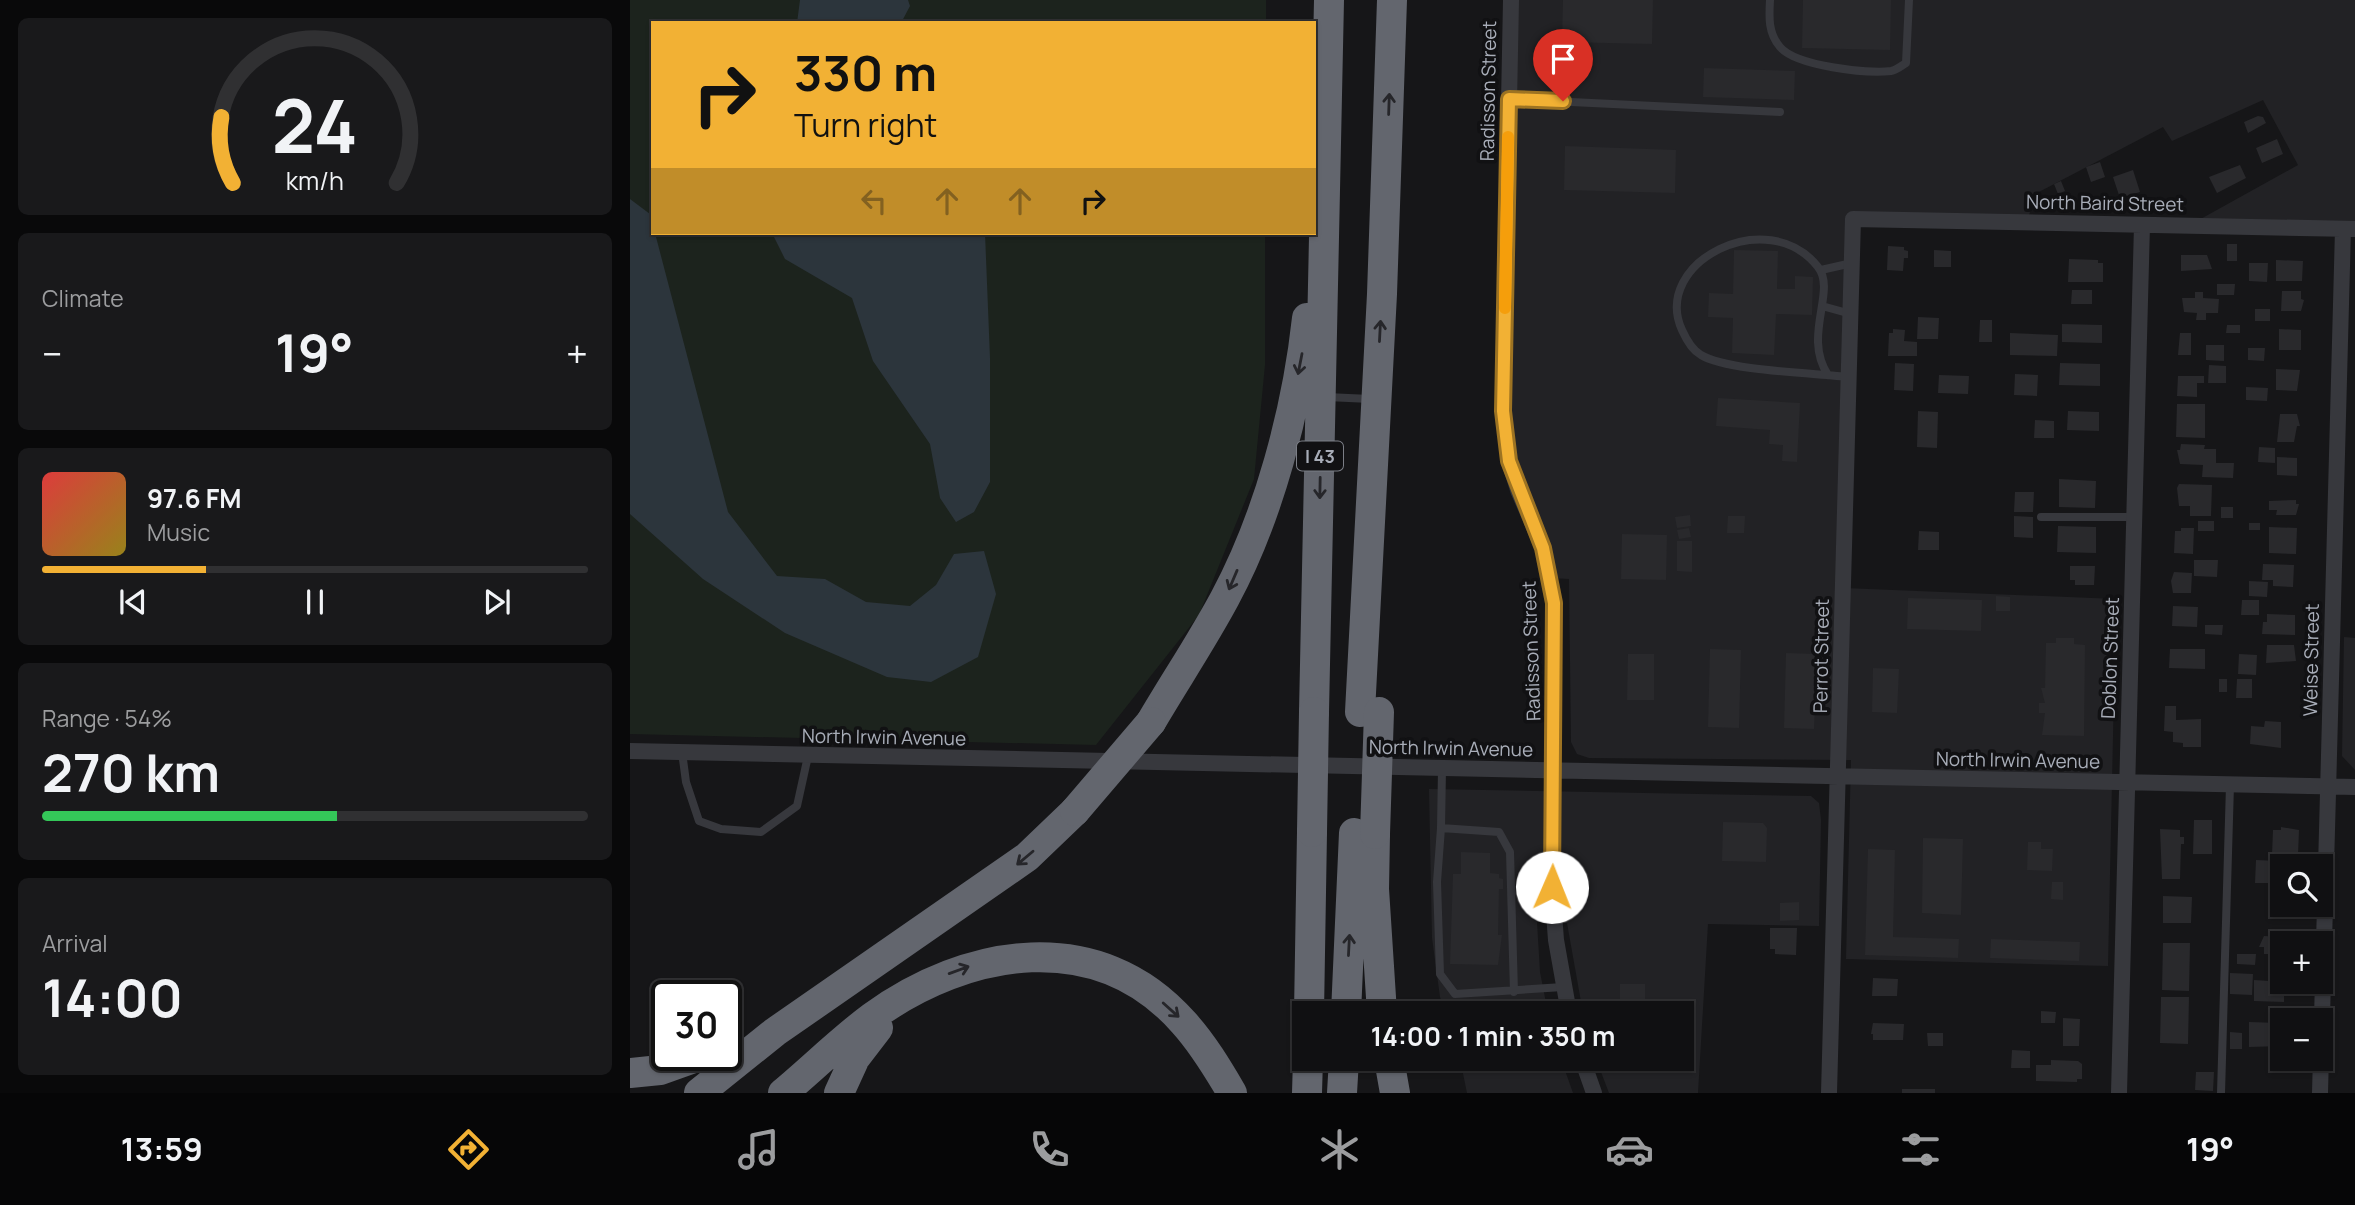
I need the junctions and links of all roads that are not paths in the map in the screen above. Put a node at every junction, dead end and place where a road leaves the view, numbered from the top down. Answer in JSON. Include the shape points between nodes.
{"nodes":[{"id":1,"x":1329,"y":0,"type":"edge"},
{"id":2,"x":1392,"y":0,"type":"edge"},
{"id":3,"x":1511,"y":0,"type":"edge"},
{"id":4,"x":1770,"y":0,"type":"edge"},
{"id":5,"x":1909,"y":0,"type":"edge"},
{"id":6,"x":1509,"y":99,"type":"junction"},
{"id":7,"x":1780,"y":111,"type":"dead end"},
{"id":8,"x":1325,"y":200,"type":"junction"},
{"id":9,"x":1853,"y":219,"type":"joint"},
{"id":10,"x":2142,"y":225,"type":"junction"},
{"id":11,"x":2349,"y":229,"type":"edge"},
{"id":12,"x":1852,"y":263,"type":"junction"},
{"id":13,"x":1821,"y":270,"type":"junction"},
{"id":14,"x":1822,"y":306,"type":"junction"},
{"id":15,"x":1851,"y":314,"type":"junction"},
{"id":16,"x":1828,"y":375,"type":"junction"},
{"id":17,"x":1849,"y":377,"type":"junction"},
{"id":18,"x":1322,"y":397,"type":"junction"},
{"id":19,"x":1376,"y":399,"type":"junction"},
{"id":20,"x":2041,"y":517,"type":"dead end"},
{"id":21,"x":2135,"y":517,"type":"junction"},
{"id":22,"x":630,"y":751,"type":"edge"},
{"id":23,"x":682,"y":752,"type":"junction"},
{"id":24,"x":808,"y":756,"type":"junction"},
{"id":25,"x":1442,"y":769,"type":"junction"},
{"id":26,"x":1555,"y":771,"type":"junction"},
{"id":27,"x":1839,"y":777,"type":"junction"},
{"id":28,"x":2128,"y":783,"type":"junction"},
{"id":29,"x":2230,"y":785,"type":"junction"},
{"id":30,"x":2328,"y":787,"type":"junction"},
{"id":31,"x":2355,"y":787,"type":"edge"},
{"id":32,"x":1441,"y":828,"type":"junction"},
{"id":33,"x":1365,"y":833,"type":"junction"},
{"id":34,"x":1563,"y":987,"type":"junction"},
{"id":35,"x":919,"y":991,"type":"junction"},
{"id":36,"x":1514,"y":992,"type":"junction"},
{"id":37,"x":830,"y":993,"type":"junction"},
{"id":38,"x":1309,"y":1001,"type":"edge"},
{"id":39,"x":1347,"y":1001,"type":"edge"},
{"id":40,"x":1381,"y":1001,"type":"edge"},
{"id":41,"x":1566,"y":1001,"type":"edge"},
{"id":42,"x":742,"y":1038,"type":"edge"},
{"id":43,"x":651,"y":1071,"type":"edge"},
{"id":44,"x":1308,"y":1071,"type":"edge"},
{"id":45,"x":1343,"y":1071,"type":"edge"},
{"id":46,"x":1391,"y":1071,"type":"edge"},
{"id":47,"x":1586,"y":1071,"type":"edge"},
{"id":48,"x":630,"y":1073,"type":"edge"},
{"id":49,"x":699,"y":1093,"type":"edge"},
{"id":50,"x":783,"y":1093,"type":"edge"},
{"id":51,"x":839,"y":1093,"type":"edge"},
{"id":52,"x":1232,"y":1093,"type":"edge"},
{"id":53,"x":1307,"y":1093,"type":"edge"},
{"id":54,"x":1342,"y":1093,"type":"edge"},
{"id":55,"x":1395,"y":1093,"type":"edge"},
{"id":56,"x":1594,"y":1093,"type":"edge"},
{"id":57,"x":1829,"y":1093,"type":"edge"},
{"id":58,"x":2119,"y":1093,"type":"edge"},
{"id":59,"x":2221,"y":1093,"type":"edge"},
{"id":60,"x":2320,"y":1093,"type":"edge"}],
"edges":[{"from":1,"to":8,"type":"highway","number":"I 43"},
{"from":19,"to":2,"type":"highway","one_way":true},
{"from":3,"to":6,"type":"street","name":"Radisson Street"},
{"from":4,"to":5,"type":"lane","via":[[1769,26],[1781,48],[1803,59],[1846,69],[1894,71],[1906,64]]},
{"from":6,"to":7,"type":"lane"},
{"from":6,"to":26,"type":"street","name":"Radisson Street","via":[[1503,423],[1515,480],[1543,548],[1554,603]]},
{"from":8,"to":18,"type":"highway","number":"I 43"},
{"from":8,"to":37,"type":"highway","one_way":true,"bridge":true,"via":[[1303,346],[1271,491],[1226,597],[1151,722],[1075,811],[1027,857]]},
{"from":9,"to":10,"type":"street","name":"North Baird Street"},
{"from":9,"to":12,"type":"street","name":"Perrot Street"},
{"from":10,"to":11,"type":"street","name":"North Baird Street"},
{"from":10,"to":21,"type":"street","name":"Doblon Street"},
{"from":11,"to":30,"type":"street","name":"Weise Street"},
{"from":12,"to":13,"type":"lane"},
{"from":12,"to":15,"type":"street","name":"Perrot Street"},
{"from":13,"to":14,"type":"lane"},
{"from":13,"to":16,"type":"lane","via":[[1806,254],[1782,242],[1760,238],[1727,244],[1695,268],[1676,310],[1685,338],[1700,355],[1739,365]]},
{"from":14,"to":15,"type":"lane"},
{"from":14,"to":16,"type":"lane","via":[[1817,356]]},
{"from":15,"to":17,"type":"street","name":"Perrot Street"},
{"from":16,"to":17,"type":"lane"},
{"from":17,"to":27,"type":"street","name":"Perrot Street"},
{"from":18,"to":19,"type":"lane"},
{"from":18,"to":38,"type":"highway","number":"I 43","one_way":true,"bridge":true},
{"from":19,"to":33,"type":"highway"},
{"from":20,"to":21,"type":"lane"},
{"from":21,"to":28,"type":"street","name":"Doblon Street"},
{"from":22,"to":23,"type":"street","name":"North Irwin Avenue"},
{"from":23,"to":24,"type":"street","name":"North Irwin Avenue"},
{"from":23,"to":24,"type":"lane","via":[[699,821],[721,829],[761,832],[797,806]]},
{"from":24,"to":25,"type":"street","name":"North Irwin Avenue"},
{"from":25,"to":26,"type":"street","name":"North Irwin Avenue"},
{"from":25,"to":32,"type":"lane"},
{"from":26,"to":27,"type":"street","name":"North Irwin Avenue"},
{"from":26,"to":34,"type":"street","name":"Radisson Street","via":[[1552,887]]},
{"from":27,"to":28,"type":"street","name":"North Irwin Avenue"},
{"from":27,"to":57,"type":"street","name":"Perrot Street"},
{"from":28,"to":29,"type":"street","name":"North Irwin Avenue"},
{"from":28,"to":58,"type":"street","name":"Doblon Street"},
{"from":29,"to":30,"type":"street","name":"North Irwin Avenue"},
{"from":29,"to":59,"type":"lane"},
{"from":30,"to":31,"type":"street","name":"North Irwin Avenue"},
{"from":30,"to":60,"type":"street","name":"Weise Street"},
{"from":32,"to":36,"type":"lane","via":[[1499,832],[1510,852]]},
{"from":32,"to":36,"type":"lane","via":[[1437,882],[1440,974],[1455,994]]},
{"from":39,"to":33,"type":"highway","one_way":true},
{"from":33,"to":40,"type":"highway","via":[[1374,889]]},
{"from":34,"to":36,"type":"lane"},
{"from":34,"to":41,"type":"street","name":"Radisson Street"},
{"from":35,"to":50,"type":"highway","via":[[873,1016]]},
{"from":35,"to":51,"type":"highway","via":[[855,1058]]},
{"from":35,"to":52,"type":"highway","one_way":true,"via":[[952,972],[993,960],[1050,956],[1085,962],[1116,973],[1163,1002],[1199,1041]]},
{"from":37,"to":42,"type":"highway"},
{"from":37,"to":49,"type":"highway"},
{"from":43,"to":48,"type":"highway"},
{"from":44,"to":53,"type":"highway"},
{"from":45,"to":54,"type":"highway"},
{"from":46,"to":55,"type":"highway"},
{"from":47,"to":56,"type":"street"}]}
